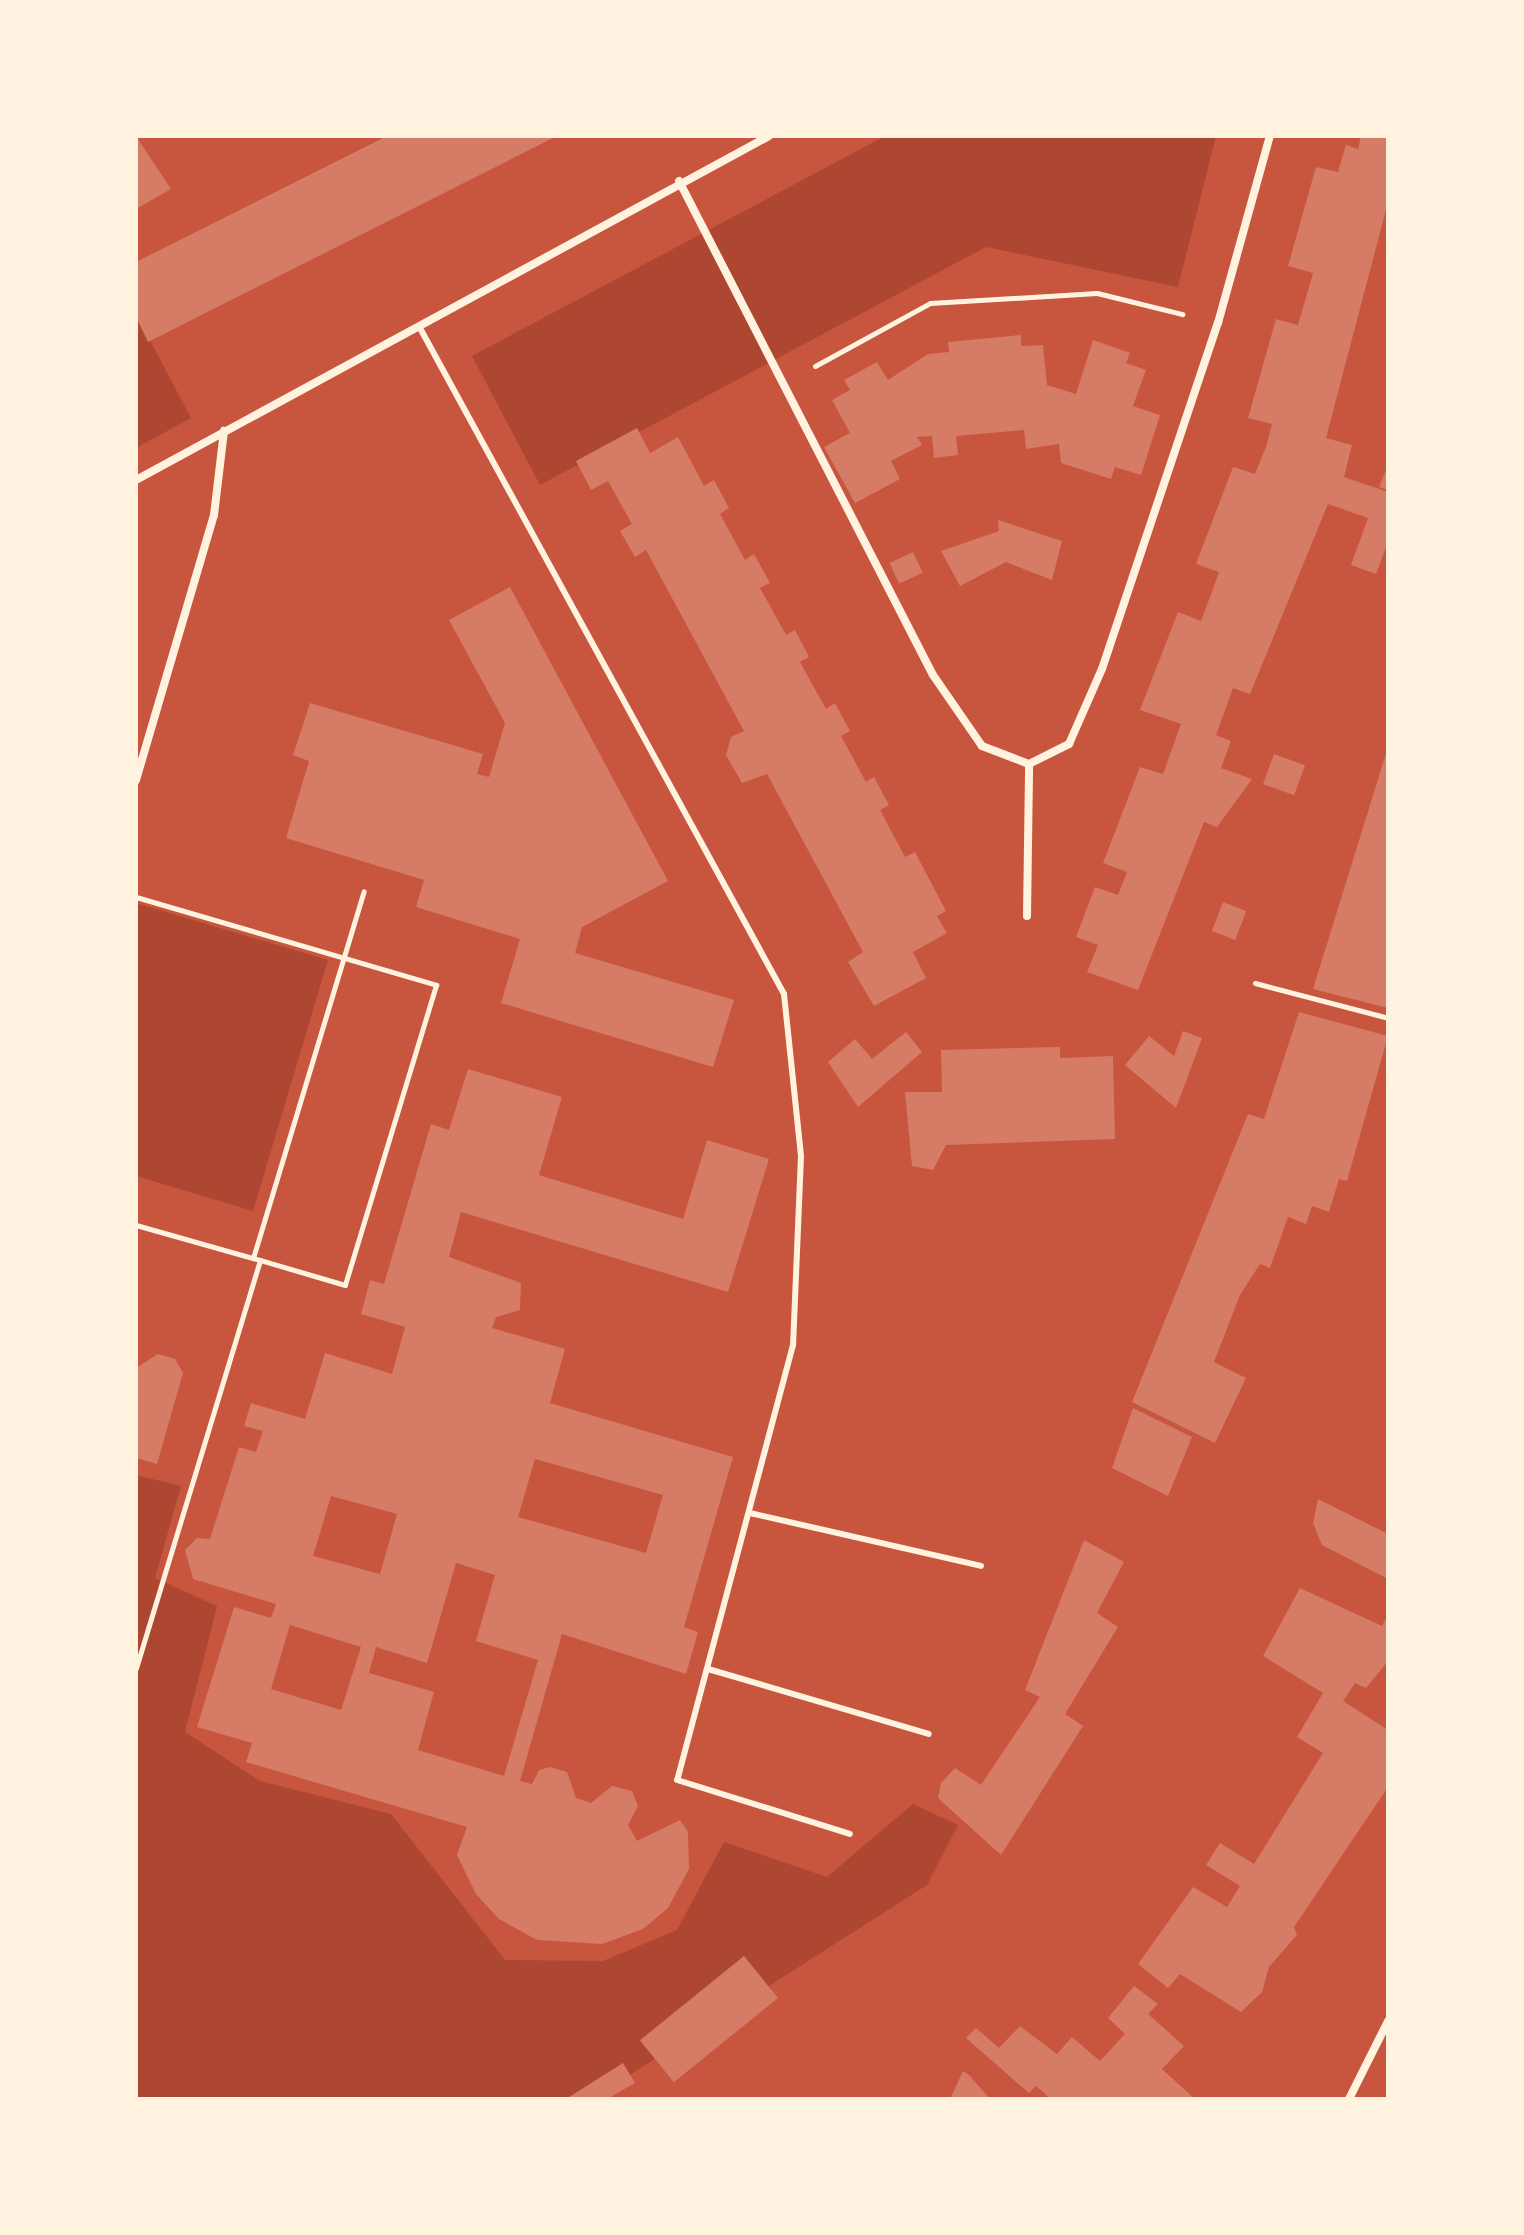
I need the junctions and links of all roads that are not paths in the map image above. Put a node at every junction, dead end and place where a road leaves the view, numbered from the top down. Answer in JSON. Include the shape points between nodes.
{"nodes":[{"id":1,"x":769,"y":136,"type":"edge"},
{"id":2,"x":1270,"y":136,"type":"edge"},
{"id":3,"x":679,"y":181,"type":"junction"},
{"id":4,"x":420,"y":328,"type":"junction"},
{"id":5,"x":224,"y":431,"type":"junction"},
{"id":6,"x":136,"y":480,"type":"edge"},
{"id":7,"x":1029,"y":764,"type":"junction"},
{"id":8,"x":136,"y":780,"type":"edge"},
{"id":9,"x":1027,"y":916,"type":"dead end"},
{"id":10,"x":750,"y":1513,"type":"junction"},
{"id":11,"x":981,"y":1566,"type":"dead end"},
{"id":12,"x":708,"y":1669,"type":"junction"},
{"id":13,"x":929,"y":1734,"type":"dead end"},
{"id":14,"x":850,"y":1834,"type":"dead end"},
{"id":15,"x":1388,"y":2021,"type":"edge"},
{"id":16,"x":1349,"y":2099,"type":"edge"}],
"edges":[{"from":1,"to":3,"type":"street"},
{"from":2,"to":7,"type":"street","via":[[1218,323],[1102,669],[1069,744]]},
{"from":3,"to":4,"type":"street"},
{"from":3,"to":7,"type":"street","via":[[933,675],[982,746]]},
{"from":4,"to":5,"type":"street"},
{"from":4,"to":10,"type":"lane","via":[[784,994],[801,1156],[793,1345]]},
{"from":5,"to":6,"type":"street"},
{"from":5,"to":8,"type":"street","via":[[214,515]]},
{"from":7,"to":9,"type":"street"},
{"from":10,"to":11,"type":"lane"},
{"from":10,"to":12,"type":"lane"},
{"from":12,"to":13,"type":"lane"},
{"from":12,"to":14,"type":"lane","via":[[677,1780]]},
{"from":15,"to":16,"type":"street"}]}
